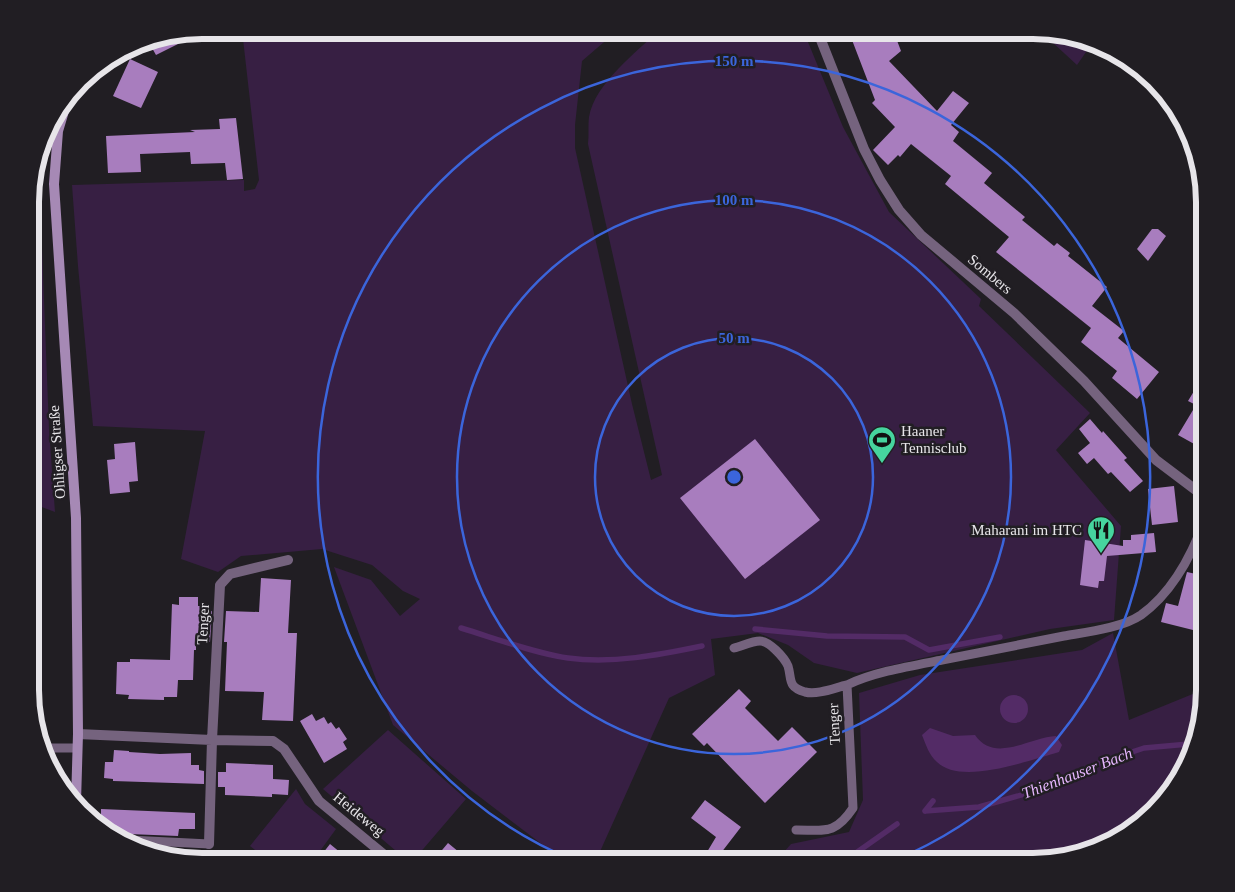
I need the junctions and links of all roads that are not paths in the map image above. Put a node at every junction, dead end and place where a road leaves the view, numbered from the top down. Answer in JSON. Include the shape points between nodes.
{"nodes":[{"id":1,"x":821,"y":39,"type":"edge"},
{"id":2,"x":61,"y":120,"type":"edge"},
{"id":3,"x":1196,"y":490,"type":"edge"},
{"id":4,"x":1196,"y":544,"type":"edge"},
{"id":5,"x":288,"y":560,"type":"dead end"},
{"id":6,"x":734,"y":648,"type":"dead end"},
{"id":7,"x":846,"y":685,"type":"junction"},
{"id":8,"x":78,"y":734,"type":"junction"},
{"id":9,"x":212,"y":740,"type":"junction"},
{"id":10,"x":49,"y":748,"type":"edge"},
{"id":11,"x":77,"y":748,"type":"junction"},
{"id":12,"x":76,"y":794,"type":"edge"},
{"id":13,"x":796,"y":830,"type":"dead end"},
{"id":14,"x":140,"y":841,"type":"edge"},
{"id":15,"x":209,"y":844,"type":"joint"},
{"id":16,"x":382,"y":853,"type":"edge"}],
"edges":[{"from":1,"to":3,"type":"street","name":"Sombers","via":[[864,149],[899,210],[921,235],[1014,313],[1084,381],[1156,460]]},
{"from":2,"to":8,"type":"main road","name":"Ohligser Straße","via":[[54,184],[76,518]]},
{"from":4,"to":7,"type":"lane","via":[[1160,599],[1139,616],[1076,634],[916,665]]},
{"from":5,"to":9,"type":"street","name":"Tenger","via":[[230,574],[220,585]]},
{"from":6,"to":7,"type":"lane","name":"Tenger","via":[[760,641],[771,645],[787,665],[789,680],[794,687],[806,692]]},
{"from":7,"to":13,"type":"lane","name":"Tenger","via":[[853,808],[844,821],[832,829]]},
{"from":8,"to":9,"type":"street","name":"Heideweg"},
{"from":8,"to":11,"type":"main road","name":"Ohligser Straße"},
{"from":9,"to":15,"type":"street"},
{"from":9,"to":16,"type":"street","name":"Heideweg","via":[[273,741],[284,749],[318,801]]},
{"from":10,"to":11,"type":"lane"},
{"from":11,"to":12,"type":"main road","name":"Ohligser Straße"},
{"from":14,"to":15,"type":"lane"}]}
